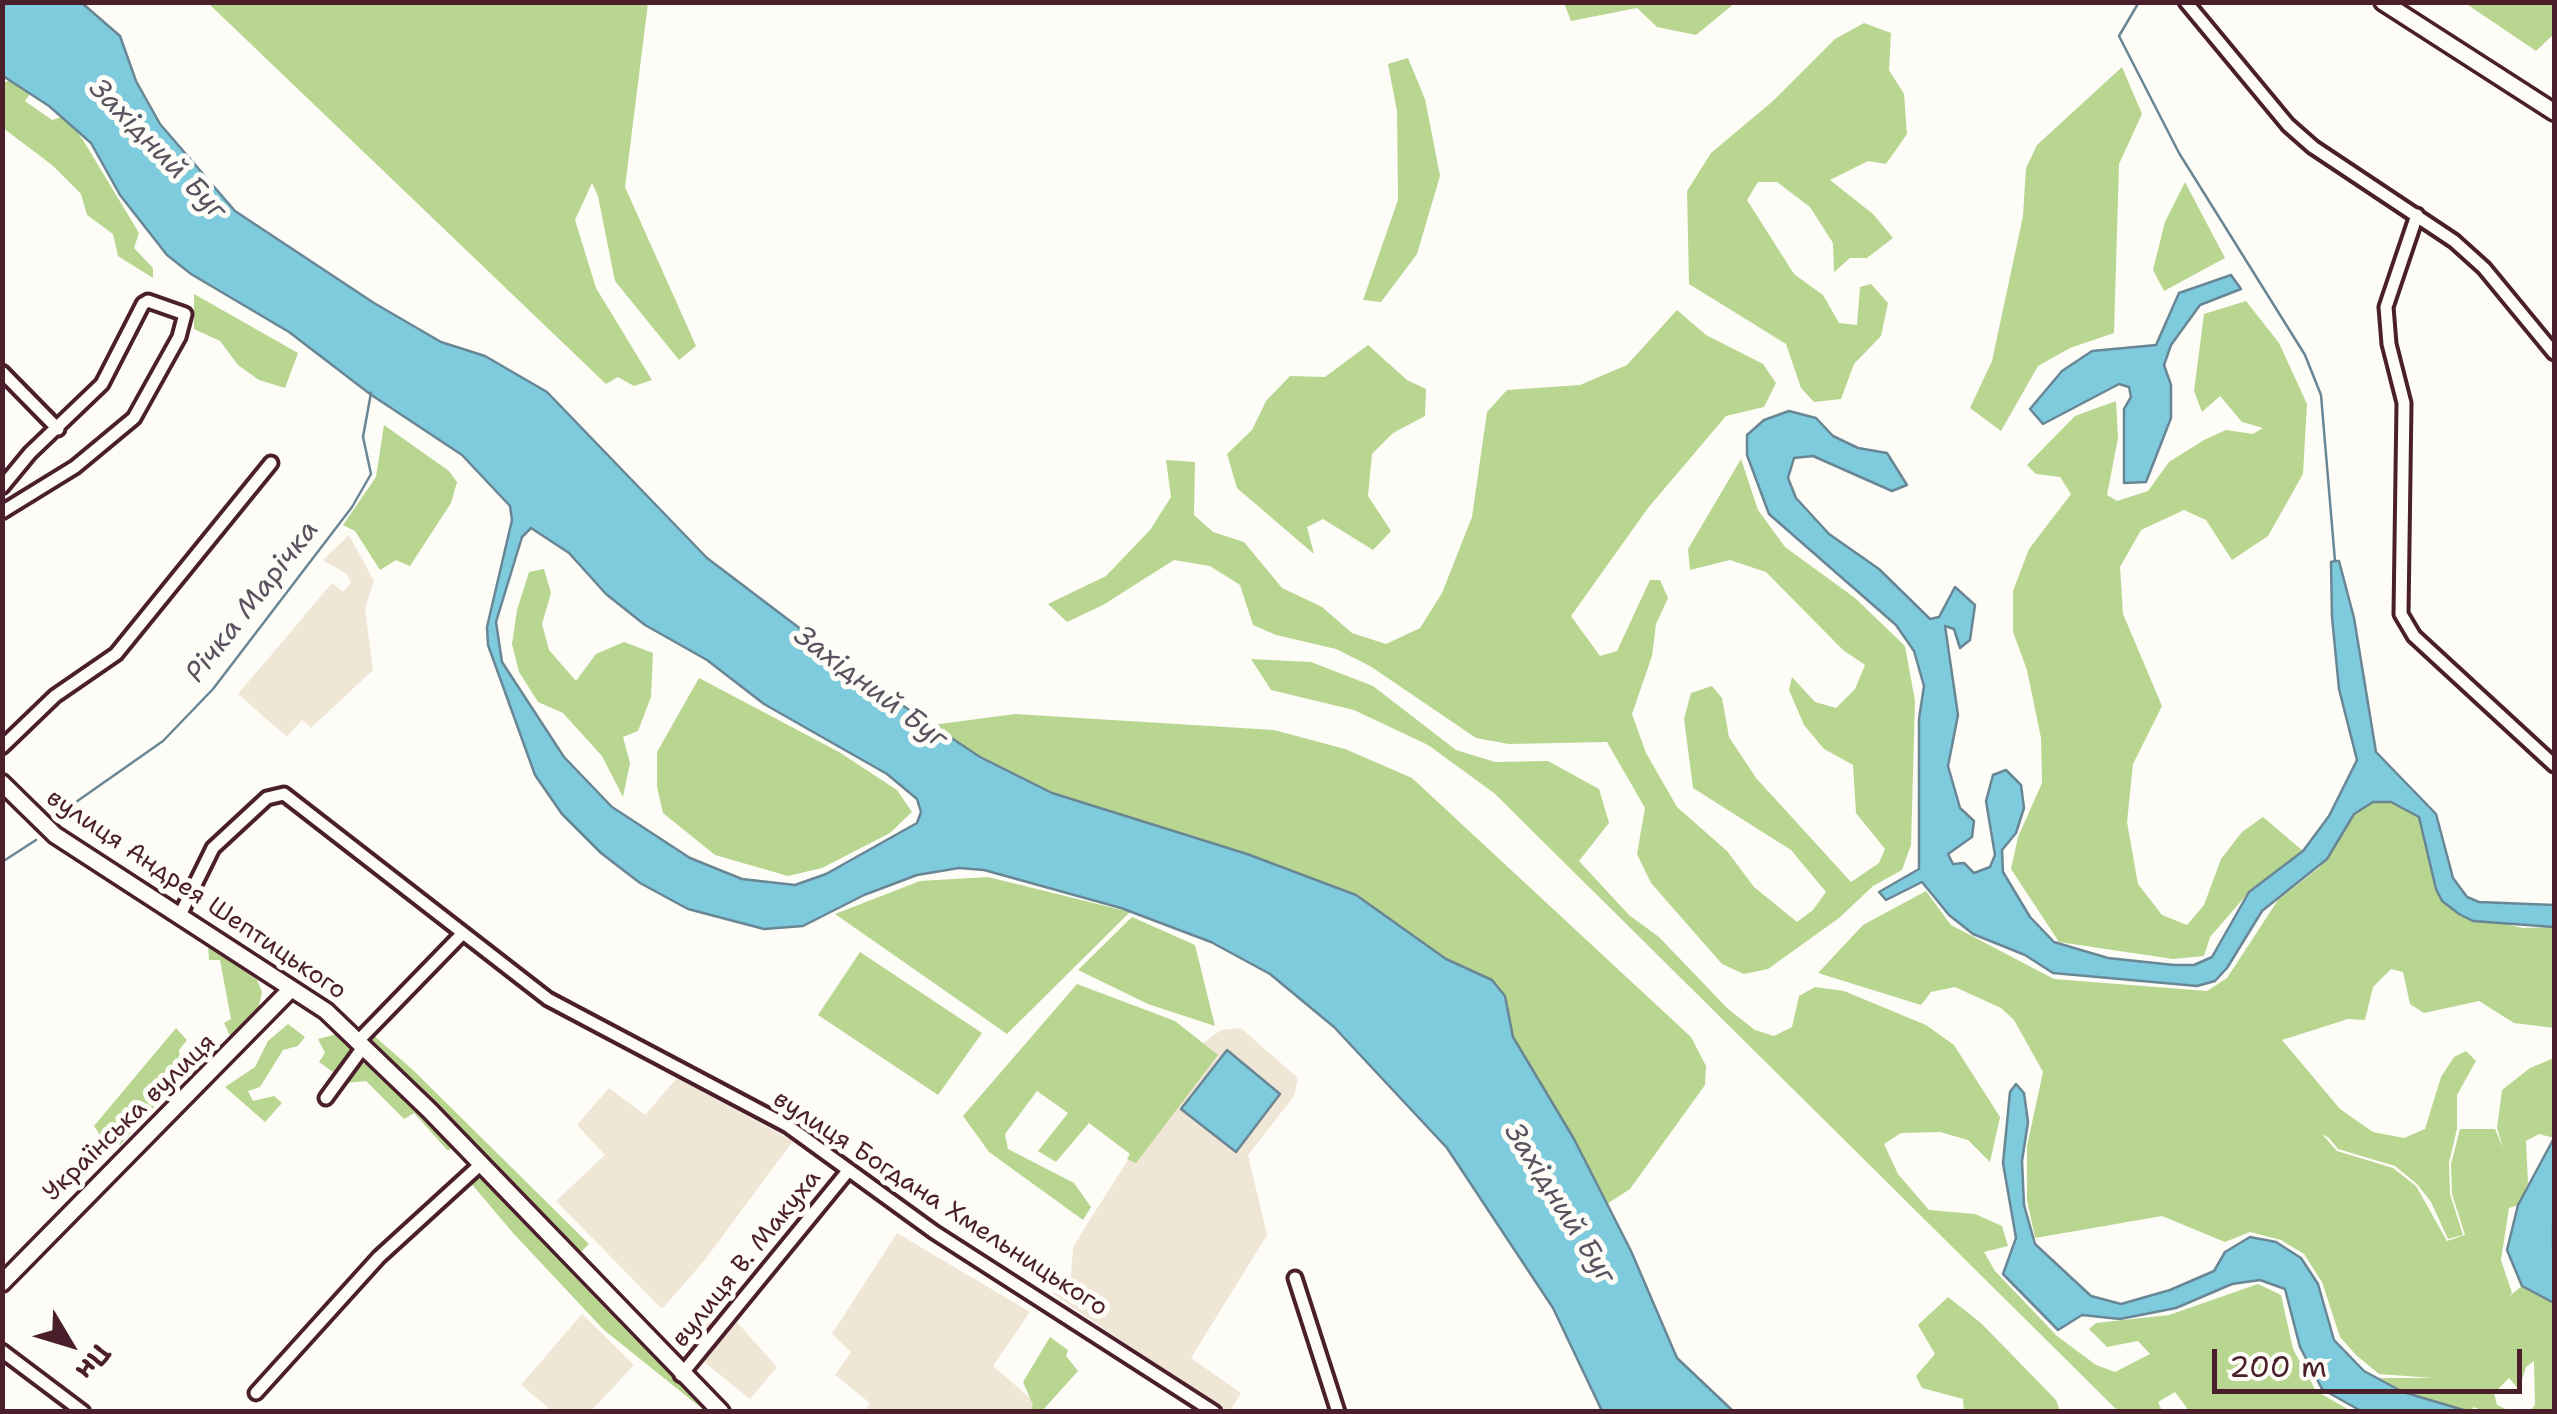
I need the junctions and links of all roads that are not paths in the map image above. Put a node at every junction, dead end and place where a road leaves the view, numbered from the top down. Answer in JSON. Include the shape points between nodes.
{"nodes":[{"id":1,"x":2186,"y":2,"type":"edge"},
{"id":2,"x":2384,"y":2,"type":"edge"},
{"id":3,"x":2554,"y":112,"type":"edge"},
{"id":4,"x":2417,"y":215,"type":"junction"},
{"id":5,"x":2554,"y":353,"type":"edge"},
{"id":6,"x":2,"y":372,"type":"edge"},
{"id":7,"x":58,"y":429,"type":"junction"},
{"id":8,"x":271,"y":463,"type":"dead end"},
{"id":9,"x":2,"y":486,"type":"edge"},
{"id":10,"x":2,"y":512,"type":"edge"},
{"id":11,"x":2,"y":747,"type":"edge"},
{"id":12,"x":2554,"y":765,"type":"edge"},
{"id":13,"x":2,"y":783,"type":"edge"},
{"id":14,"x":180,"y":916,"type":"junction"},
{"id":15,"x":462,"y":934,"type":"junction"},
{"id":16,"x":291,"y":989,"type":"junction"},
{"id":17,"x":361,"y":1044,"type":"junction"},
{"id":18,"x":326,"y":1098,"type":"dead end"},
{"id":19,"x":482,"y":1164,"type":"junction"},
{"id":20,"x":848,"y":1170,"type":"junction"},
{"id":21,"x":5,"y":1273,"type":"edge"},
{"id":22,"x":1295,"y":1278,"type":"dead end"},
{"id":23,"x":2,"y":1351,"type":"edge"},
{"id":24,"x":681,"y":1375,"type":"junction"},
{"id":25,"x":256,"y":1392,"type":"dead end"},
{"id":26,"x":83,"y":1412,"type":"edge"},
{"id":27,"x":721,"y":1412,"type":"edge"},
{"id":28,"x":1214,"y":1412,"type":"edge"},
{"id":29,"x":1338,"y":1412,"type":"edge"}],
"edges":[{"from":1,"to":4,"type":"street","via":[[2288,125]]},
{"from":2,"to":3,"type":"street"},
{"from":4,"to":5,"type":"street","via":[[2484,268]]},
{"from":4,"to":12,"type":"street","via":[[2386,307],[2404,403],[2401,614],[2414,636]]},
{"from":6,"to":7,"type":"street"},
{"from":7,"to":9,"type":"street"},
{"from":7,"to":10,"type":"street","via":[[102,384],[143,304],[185,314],[134,418],[75,467]]},
{"from":8,"to":11,"type":"street","via":[[116,654],[54,696]]},
{"from":13,"to":14,"type":"street","name":"вулиця Андрея Шептицького","via":[[55,836]]},
{"from":14,"to":15,"type":"street","name":"вулиця Богдана Хмельницького","via":[[213,848],[267,798],[284,794]]},
{"from":14,"to":16,"type":"street","name":"вулиця Андрея Шептицького"},
{"from":15,"to":17,"type":"street"},
{"from":15,"to":20,"type":"street","name":"вулиця Богдана Хмельницького","via":[[548,998],[788,1126]]},
{"from":16,"to":17,"type":"street","name":"вулиця Андрея Шептицького"},
{"from":16,"to":21,"type":"street","name":"Українська вулиця"},
{"from":17,"to":18,"type":"street"},
{"from":17,"to":19,"type":"street","name":"вулиця Андрея Шептицького"},
{"from":19,"to":24,"type":"street","name":"вулиця Андрея Шептицького"},
{"from":19,"to":25,"type":"street","via":[[379,1257]]},
{"from":20,"to":24,"type":"street","name":"вулиця В. Макуха"},
{"from":20,"to":28,"type":"street","name":"вулиця Богдана Хмельницького"},
{"from":22,"to":29,"type":"street"},
{"from":23,"to":26,"type":"street"},
{"from":24,"to":27,"type":"street","name":"вулиця Андрея Шептицького"}]}
